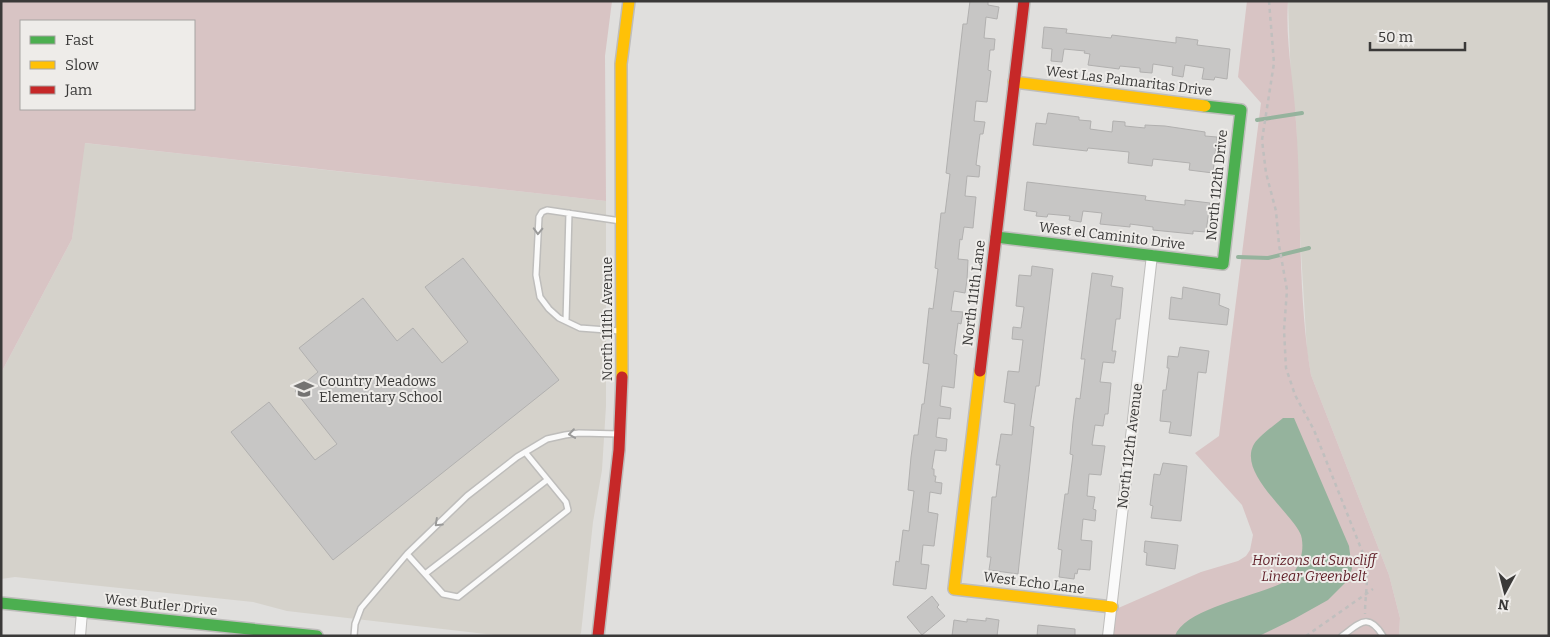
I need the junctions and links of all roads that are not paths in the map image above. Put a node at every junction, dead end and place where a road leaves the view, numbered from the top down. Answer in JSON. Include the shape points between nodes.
{"nodes":[{"id":1,"x":629,"y":1,"type":"edge"},
{"id":2,"x":1024,"y":1,"type":"edge"},
{"id":3,"x":1014,"y":82,"type":"junction"},
{"id":4,"x":1241,"y":110,"type":"joint"},
{"id":5,"x":569,"y":213,"type":"junction"},
{"id":6,"x":622,"y":221,"type":"junction"},
{"id":7,"x":996,"y":238,"type":"junction"},
{"id":8,"x":1152,"y":255,"type":"junction"},
{"id":9,"x":1224,"y":264,"type":"joint"},
{"id":10,"x":566,"y":321,"type":"junction"},
{"id":11,"x":622,"y":331,"type":"junction"},
{"id":12,"x":620,"y":434,"type":"junction"},
{"id":13,"x":525,"y":452,"type":"junction"},
{"id":14,"x":547,"y":480,"type":"junction"},
{"id":15,"x":407,"y":554,"type":"junction"},
{"id":16,"x":425,"y":574,"type":"junction"},
{"id":17,"x":954,"y":589,"type":"joint"},
{"id":18,"x":1,"y":603,"type":"edge"},
{"id":19,"x":1112,"y":607,"type":"junction"},
{"id":20,"x":82,"y":612,"type":"junction"},
{"id":21,"x":80,"y":636,"type":"edge"},
{"id":22,"x":317,"y":636,"type":"edge"},
{"id":23,"x":354,"y":636,"type":"edge"},
{"id":24,"x":598,"y":636,"type":"edge"},
{"id":25,"x":1108,"y":636,"type":"edge"},
{"id":26,"x":1342,"y":636,"type":"edge"},
{"id":27,"x":1383,"y":636,"type":"edge"}],
"edges":[{"from":1,"to":6,"type":"street","name":"North 111th Avenue","via":[[621,64]]},
{"from":2,"to":3,"type":"street","name":"North 111th Lane"},
{"from":3,"to":4,"type":"street","name":"West Las Palmaritas Drive"},
{"from":3,"to":7,"type":"street","name":"North 111th Lane"},
{"from":4,"to":9,"type":"street","name":"North 112th Drive"},
{"from":5,"to":6,"type":"lane"},
{"from":5,"to":10,"type":"lane"},
{"from":5,"to":10,"type":"lane","one_way":true,"via":[[548,210],[539,217],[536,275],[540,296],[558,318]]},
{"from":6,"to":11,"type":"street","name":"North 111th Avenue"},
{"from":7,"to":8,"type":"street","name":"West el Caminito Drive"},
{"from":7,"to":17,"type":"street","name":"North 111th Lane"},
{"from":8,"to":9,"type":"street","name":"West el Caminito Drive"},
{"from":8,"to":19,"type":"street","name":"North 112th Avenue"},
{"from":10,"to":11,"type":"lane","via":[[580,328]]},
{"from":11,"to":12,"type":"street","name":"North 111th Avenue"},
{"from":12,"to":13,"type":"lane","one_way":true,"via":[[565,434]]},
{"from":12,"to":24,"type":"street","name":"North 111th Avenue"},
{"from":13,"to":14,"type":"lane"},
{"from":13,"to":15,"type":"lane","one_way":true,"via":[[468,496]]},
{"from":14,"to":16,"type":"lane"},
{"from":14,"to":16,"type":"lane","via":[[566,502],[568,510],[458,597],[443,594]]},
{"from":15,"to":16,"type":"lane"},
{"from":15,"to":23,"type":"lane","via":[[361,608]]},
{"from":17,"to":19,"type":"street","name":"West Echo Lane"},
{"from":18,"to":20,"type":"street","name":"West Butler Drive"},
{"from":19,"to":25,"type":"street","name":"North 112th Avenue"},
{"from":20,"to":21,"type":"street"},
{"from":20,"to":22,"type":"street","name":"West Butler Drive"},
{"from":26,"to":27,"type":"lane","via":[[1365,622],[1376,625]]}]}
